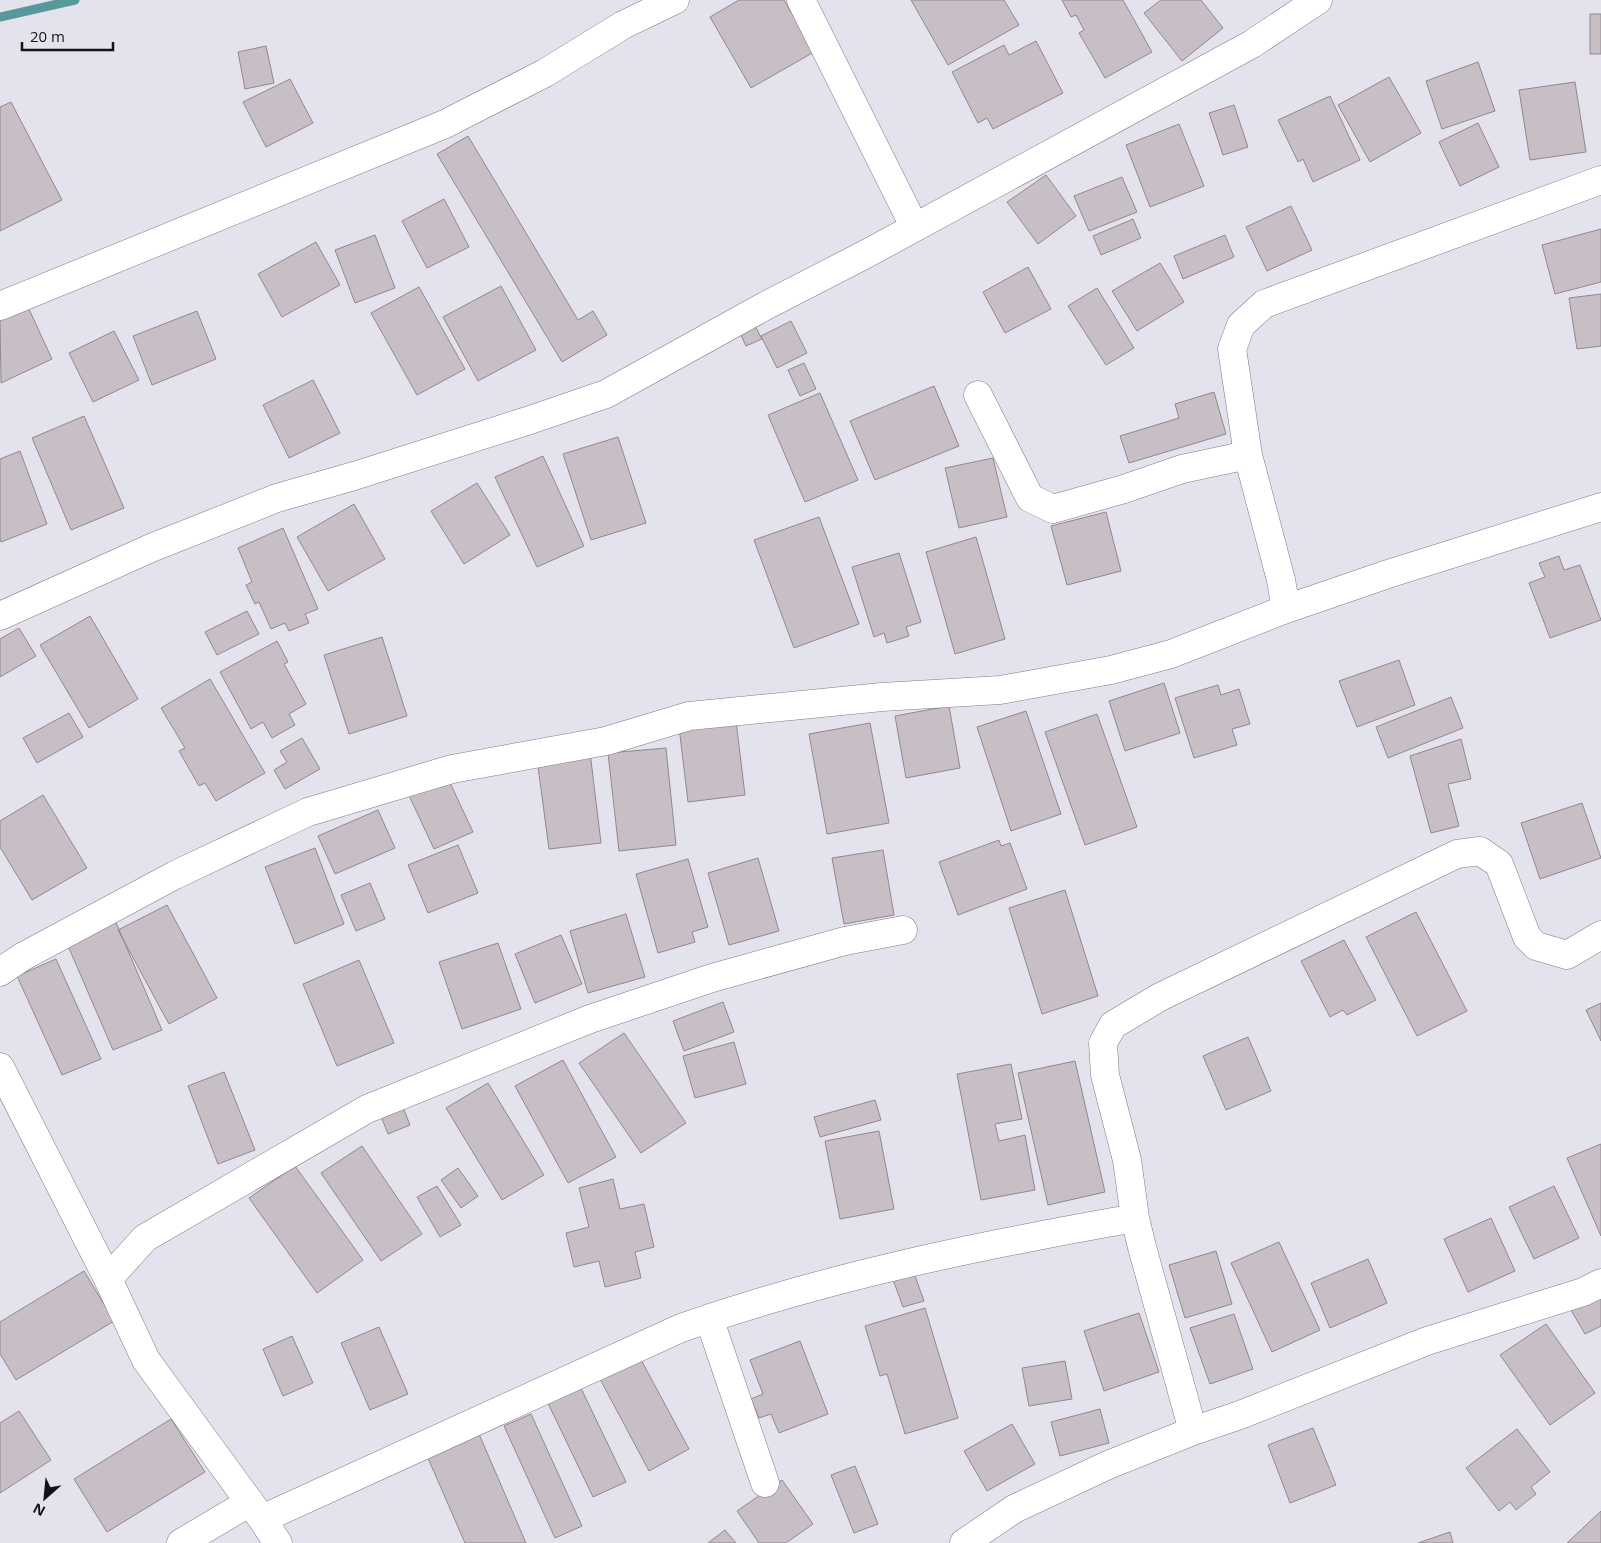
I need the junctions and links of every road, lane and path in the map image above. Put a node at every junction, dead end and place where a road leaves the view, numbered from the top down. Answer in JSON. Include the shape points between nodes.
{"nodes":[{"id":1,"x":675,"y":0,"type":"edge"},
{"id":2,"x":801,"y":0,"type":"edge"},
{"id":3,"x":1318,"y":0,"type":"edge"},
{"id":4,"x":1601,"y":180,"type":"edge"},
{"id":5,"x":914,"y":226,"type":"junction"},
{"id":6,"x":0,"y":306,"type":"edge"},
{"id":7,"x":978,"y":395,"type":"dead end"},
{"id":8,"x":1248,"y":455,"type":"junction"},
{"id":9,"x":1601,"y":507,"type":"edge"},
{"id":10,"x":1286,"y":609,"type":"junction"},
{"id":11,"x":0,"y":616,"type":"edge"},
{"id":12,"x":903,"y":930,"type":"dead end"},
{"id":13,"x":1601,"y":935,"type":"edge"},
{"id":14,"x":0,"y":972,"type":"edge"},
{"id":15,"x":0,"y":1067,"type":"edge"},
{"id":16,"x":1136,"y":1218,"type":"junction"},
{"id":17,"x":108,"y":1279,"type":"junction"},
{"id":18,"x":1601,"y":1283,"type":"edge"},
{"id":19,"x":710,"y":1318,"type":"junction"},
{"id":20,"x":1193,"y":1431,"type":"junction"},
{"id":21,"x":765,"y":1483,"type":"dead end"},
{"id":22,"x":256,"y":1511,"type":"junction"},
{"id":23,"x":180,"y":1543,"type":"edge"},
{"id":24,"x":278,"y":1543,"type":"edge"},
{"id":25,"x":964,"y":1543,"type":"edge"}],
"edges":[{"from":1,"to":6,"type":"street","via":[[623,25],[545,73],[444,124]]},
{"from":2,"to":5,"type":"street"},
{"from":3,"to":5,"type":"street","via":[[1252,44]]},
{"from":4,"to":8,"type":"street","via":[[1264,304],[1242,325],[1232,348]]},
{"from":5,"to":11,"type":"street","via":[[606,394],[277,498],[152,548]]},
{"from":7,"to":8,"type":"street","via":[[1030,498],[1053,509],[1182,469]]},
{"from":8,"to":10,"type":"street"},
{"from":9,"to":10,"type":"street"},
{"from":10,"to":14,"type":"street","via":[[1171,654],[1111,670],[1000,690],[882,697],[689,716],[606,741],[452,769],[308,812],[175,874]]},
{"from":12,"to":17,"type":"street","via":[[845,941],[740,970],[590,1019],[367,1110],[145,1238]]},
{"from":13,"to":16,"type":"street","via":[[1567,955],[1536,946],[1527,937],[1500,864],[1480,851],[1457,854],[1160,997],[1113,1025],[1103,1043],[1105,1075],[1127,1160]]},
{"from":15,"to":17,"type":"street"},
{"from":16,"to":19,"type":"street","via":[[1020,1238],[867,1272]]},
{"from":16,"to":20,"type":"street"},
{"from":17,"to":22,"type":"street","via":[[146,1360]]},
{"from":18,"to":20,"type":"street","via":[[1583,1292],[1427,1341]]},
{"from":19,"to":21,"type":"street"},
{"from":19,"to":22,"type":"street"},
{"from":20,"to":25,"type":"street","via":[[1108,1465],[1014,1510]]},
{"from":22,"to":23,"type":"street"},
{"from":22,"to":24,"type":"street"}]}
